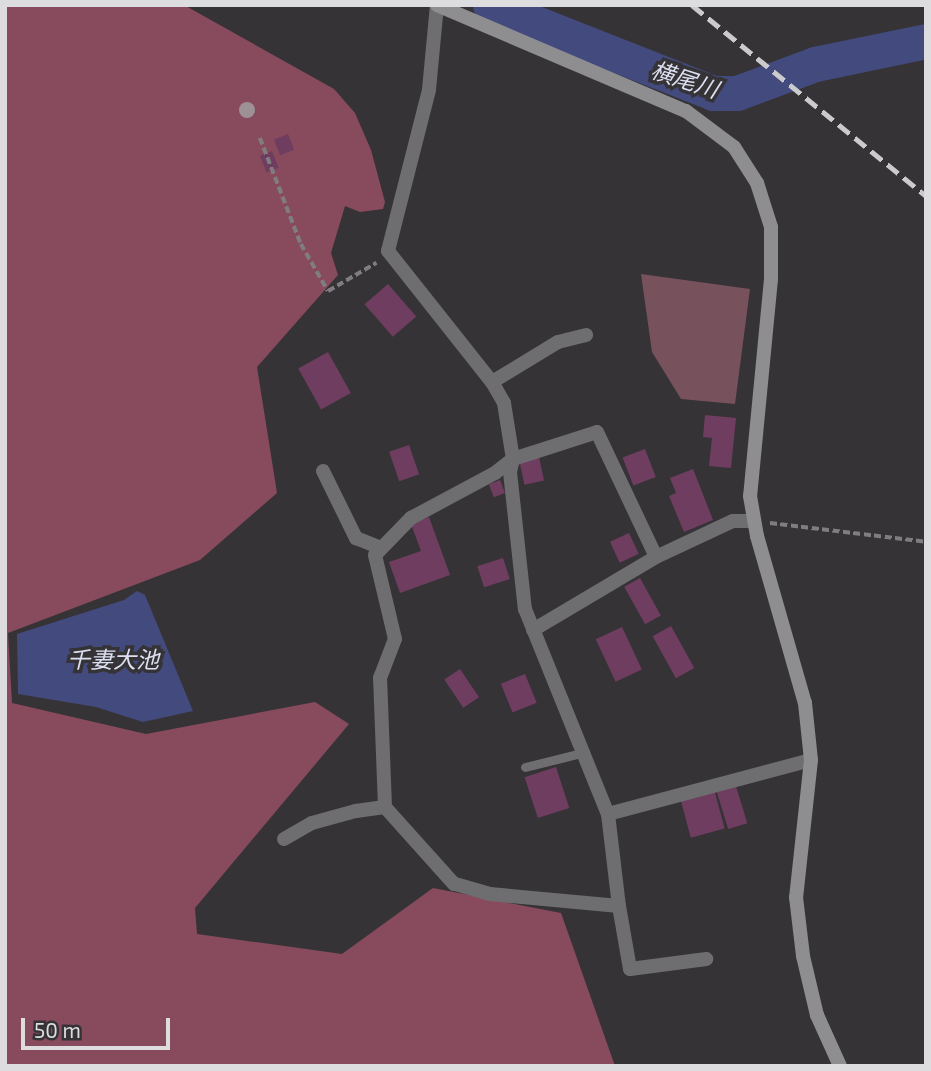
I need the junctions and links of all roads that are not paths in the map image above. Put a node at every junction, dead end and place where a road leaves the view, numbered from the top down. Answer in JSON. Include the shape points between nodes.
{"nodes":[{"id":1,"x":437,"y":5,"type":"edge"},
{"id":2,"x":586,"y":335,"type":"dead end"},
{"id":3,"x":492,"y":382,"type":"junction"},
{"id":4,"x":513,"y":459,"type":"junction"},
{"id":5,"x":323,"y":471,"type":"dead end"},
{"id":6,"x":754,"y":521,"type":"junction"},
{"id":7,"x":381,"y":548,"type":"junction"},
{"id":8,"x":656,"y":557,"type":"junction"},
{"id":9,"x":533,"y":630,"type":"junction"},
{"id":10,"x":585,"y":752,"type":"junction"},
{"id":11,"x":811,"y":760,"type":"junction"},
{"id":12,"x":525,"y":767,"type":"dead end"},
{"id":13,"x":385,"y":807,"type":"junction"},
{"id":14,"x":608,"y":814,"type":"junction"},
{"id":15,"x":285,"y":839,"type":"dead end"},
{"id":16,"x":619,"y":906,"type":"junction"},
{"id":17,"x":706,"y":959,"type":"dead end"},
{"id":18,"x":840,"y":1066,"type":"edge"}],
"edges":[{"from":1,"to":3,"type":"street","via":[[429,90],[388,251]]},
{"from":1,"to":6,"type":"street","via":[[686,111],[734,147],[757,183],[771,227],[771,279],[750,496]]},
{"from":2,"to":3,"type":"street","via":[[558,342]]},
{"from":3,"to":4,"type":"street","via":[[504,403]]},
{"from":4,"to":7,"type":"street","via":[[411,517]]},
{"from":4,"to":8,"type":"street","via":[[597,432]]},
{"from":4,"to":9,"type":"street","via":[[510,472],[525,609]]},
{"from":5,"to":7,"type":"street","via":[[356,537]]},
{"from":6,"to":8,"type":"street","via":[[733,520]]},
{"from":6,"to":11,"type":"street","via":[[805,703]]},
{"from":7,"to":13,"type":"street","via":[[375,555],[394,639],[380,678]]},
{"from":8,"to":9,"type":"street"},
{"from":9,"to":10,"type":"street"},
{"from":10,"to":12,"type":"lane"},
{"from":10,"to":14,"type":"street"},
{"from":11,"to":14,"type":"street"},
{"from":11,"to":18,"type":"street","via":[[796,897],[817,1015]]},
{"from":13,"to":15,"type":"street","via":[[312,823]]},
{"from":13,"to":16,"type":"street","via":[[454,884],[490,894]]},
{"from":14,"to":16,"type":"street"},
{"from":16,"to":17,"type":"street","via":[[630,969]]}]}
